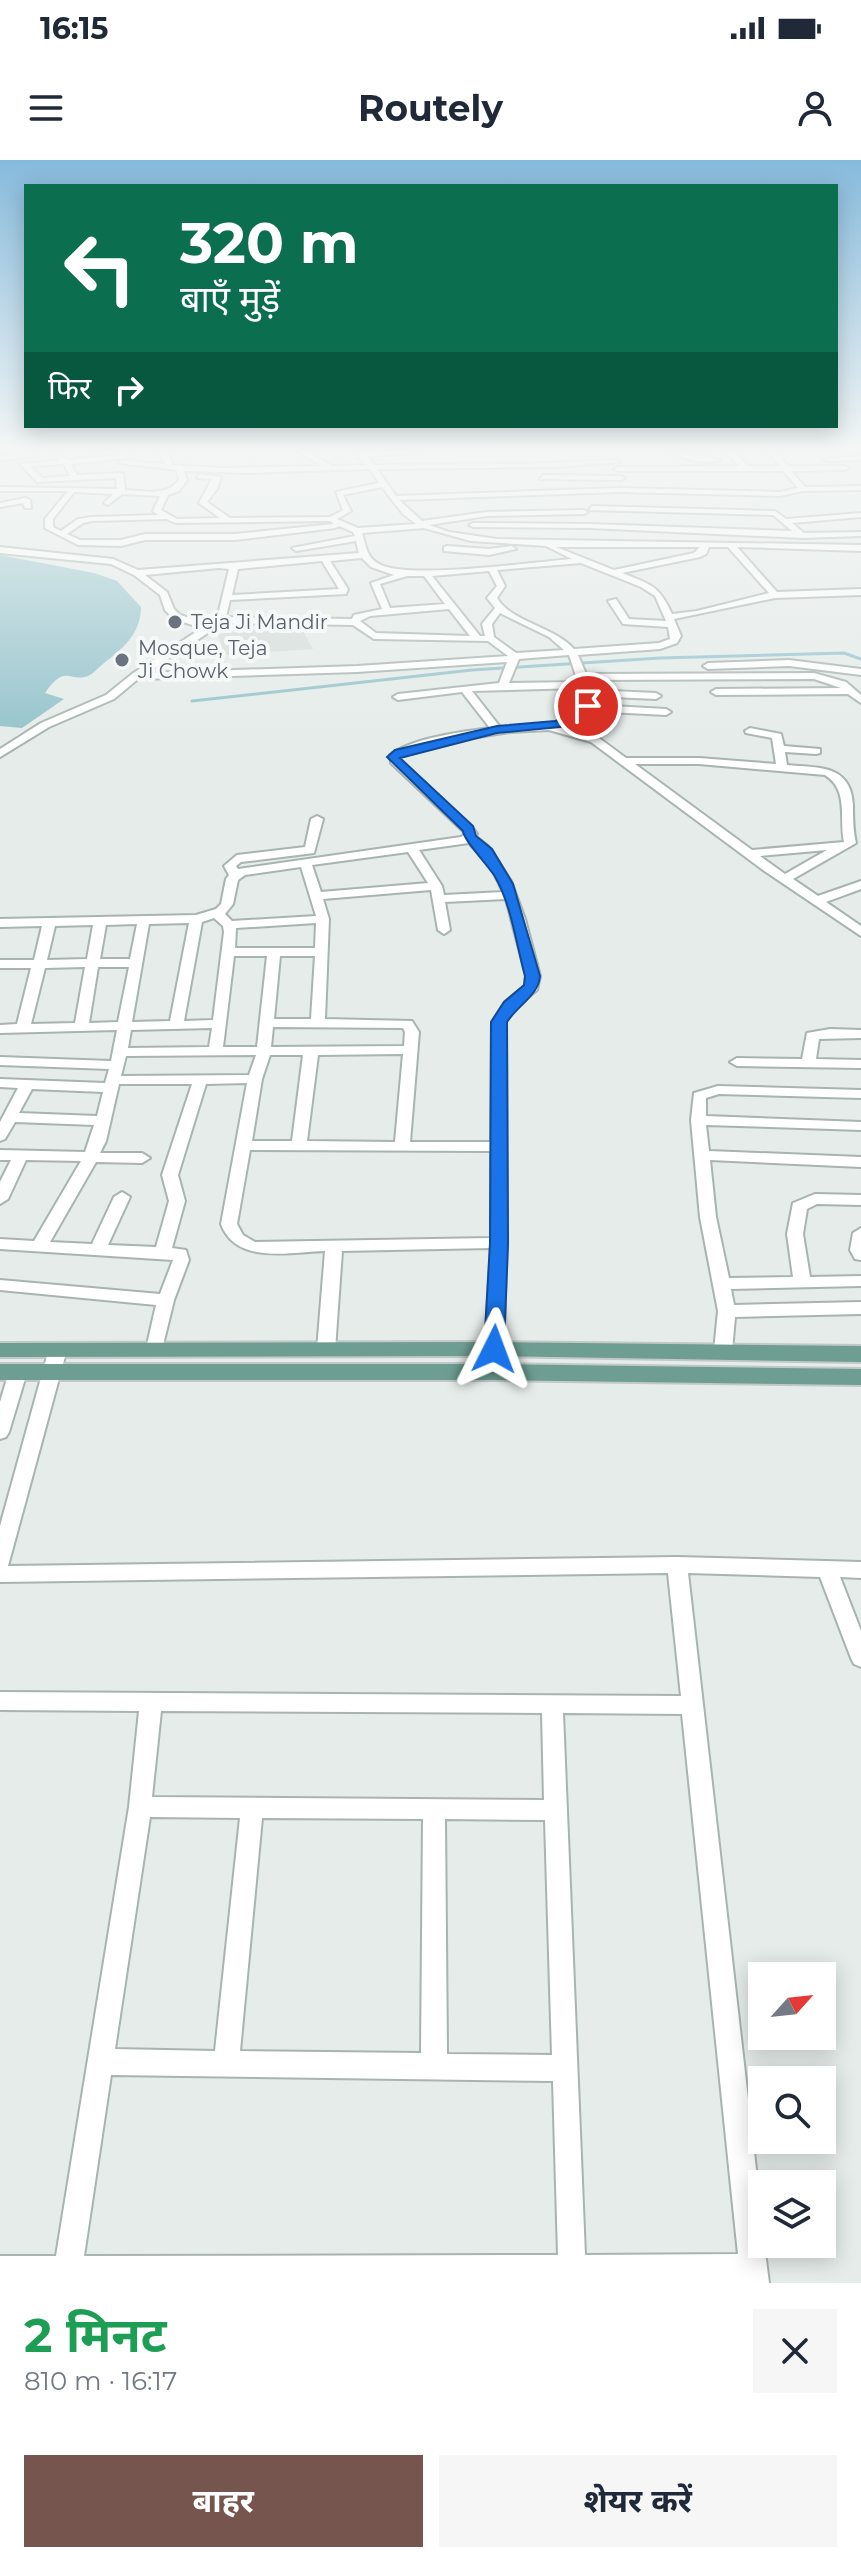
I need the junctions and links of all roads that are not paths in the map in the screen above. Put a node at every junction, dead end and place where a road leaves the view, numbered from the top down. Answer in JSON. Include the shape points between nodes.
{"nodes":[{"id":1,"x":0,"y":550,"type":"edge"},
{"id":2,"x":72,"y":550,"type":"edge"},
{"id":3,"x":364,"y":550,"type":"edge"},
{"id":4,"x":479,"y":550,"type":"edge"},
{"id":5,"x":508,"y":550,"type":"edge"},
{"id":6,"x":558,"y":550,"type":"edge"},
{"id":7,"x":596,"y":550,"type":"edge"},
{"id":8,"x":704,"y":550,"type":"edge"},
{"id":9,"x":736,"y":550,"type":"edge"},
{"id":10,"x":64,"y":555,"type":"junction"},
{"id":11,"x":367,"y":558,"type":"junction"},
{"id":12,"x":325,"y":560,"type":"junction"},
{"id":13,"x":584,"y":561,"type":"junction"},
{"id":14,"x":595,"y":565,"type":"junction"},
{"id":15,"x":234,"y":567,"type":"junction"},
{"id":16,"x":492,"y":568,"type":"junction"},
{"id":17,"x":467,"y":570,"type":"junction"},
{"id":18,"x":615,"y":572,"type":"junction"},
{"id":19,"x":137,"y":573,"type":"junction"},
{"id":20,"x":406,"y":573,"type":"junction"},
{"id":21,"x":427,"y":575,"type":"junction"},
{"id":22,"x":861,"y":588,"type":"edge"},
{"id":23,"x":343,"y":592,"type":"junction"},
{"id":24,"x":290,"y":595,"type":"junction"},
{"id":25,"x":775,"y":595,"type":"junction"},
{"id":26,"x":225,"y":598,"type":"junction"},
{"id":27,"x":613,"y":601,"type":"dead end"},
{"id":28,"x":450,"y":606,"type":"junction"},
{"id":29,"x":498,"y":610,"type":"junction"},
{"id":30,"x":387,"y":611,"type":"junction"},
{"id":31,"x":364,"y":615,"type":"junction"},
{"id":32,"x":293,"y":619,"type":"junction"},
{"id":33,"x":221,"y":620,"type":"junction"},
{"id":34,"x":670,"y":620,"type":"junction"},
{"id":35,"x":355,"y":622,"type":"junction"},
{"id":36,"x":209,"y":627,"type":"junction"},
{"id":37,"x":490,"y":638,"type":"junction"},
{"id":38,"x":477,"y":639,"type":"junction"},
{"id":39,"x":514,"y":660,"type":"junction"},
{"id":40,"x":580,"y":672,"type":"junction"},
{"id":41,"x":861,"y":672,"type":"edge"},
{"id":42,"x":135,"y":676,"type":"junction"},
{"id":43,"x":758,"y":676,"type":"junction"},
{"id":44,"x":504,"y":682,"type":"junction"},
{"id":45,"x":465,"y":689,"type":"junction"},
{"id":46,"x":765,"y":691,"type":"junction"},
{"id":47,"x":851,"y":691,"type":"junction"},
{"id":48,"x":716,"y":692,"type":"dead end"},
{"id":49,"x":656,"y":696,"type":"dead end"},
{"id":50,"x":398,"y":697,"type":"dead end"},
{"id":51,"x":861,"y":700,"type":"edge"},
{"id":52,"x":585,"y":711,"type":"junction"},
{"id":53,"x":666,"y":712,"type":"dead end"},
{"id":54,"x":547,"y":726,"type":"junction"},
{"id":55,"x":497,"y":730,"type":"junction"},
{"id":56,"x":750,"y":731,"type":"dead end"},
{"id":57,"x":595,"y":740,"type":"junction"},
{"id":58,"x":781,"y":749,"type":"junction"},
{"id":59,"x":816,"y":751,"type":"dead end"},
{"id":60,"x":0,"y":754,"type":"edge"},
{"id":61,"x":625,"y":761,"type":"junction"},
{"id":62,"x":782,"y":767,"type":"junction"},
{"id":63,"x":861,"y":807,"type":"edge"},
{"id":64,"x":848,"y":809,"type":"junction"},
{"id":65,"x":317,"y":819,"type":"dead end"},
{"id":66,"x":469,"y":837,"type":"junction"},
{"id":67,"x":852,"y":843,"type":"edge"},
{"id":68,"x":412,"y":849,"type":"junction"},
{"id":69,"x":749,"y":854,"type":"junction"},
{"id":70,"x":306,"y":864,"type":"junction"},
{"id":71,"x":235,"y":875,"type":"junction"},
{"id":72,"x":785,"y":879,"type":"junction"},
{"id":73,"x":861,"y":885,"type":"edge"},
{"id":74,"x":438,"y":892,"type":"junction"},
{"id":75,"x":509,"y":895,"type":"junction"},
{"id":76,"x":316,"y":896,"type":"junction"},
{"id":77,"x":816,"y":901,"type":"junction"},
{"id":78,"x":217,"y":914,"type":"junction"},
{"id":79,"x":144,"y":919,"type":"junction"},
{"id":80,"x":196,"y":919,"type":"junction"},
{"id":81,"x":323,"y":919,"type":"junction"},
{"id":82,"x":50,"y":920,"type":"junction"},
{"id":83,"x":100,"y":920,"type":"junction"},
{"id":84,"x":0,"y":923,"type":"edge"},
{"id":85,"x":229,"y":925,"type":"junction"},
{"id":86,"x":444,"y":930,"type":"dead end"},
{"id":87,"x":861,"y":932,"type":"edge"},
{"id":88,"x":227,"y":952,"type":"junction"},
{"id":89,"x":274,"y":952,"type":"junction"},
{"id":90,"x":323,"y":952,"type":"junction"},
{"id":91,"x":38,"y":963,"type":"junction"},
{"id":92,"x":93,"y":963,"type":"junction"},
{"id":93,"x":137,"y":963,"type":"junction"},
{"id":94,"x":0,"y":964,"type":"edge"},
{"id":95,"x":318,"y":1022,"type":"junction"},
{"id":96,"x":267,"y":1023,"type":"junction"},
{"id":97,"x":221,"y":1024,"type":"junction"},
{"id":98,"x":176,"y":1026,"type":"junction"},
{"id":99,"x":23,"y":1028,"type":"junction"},
{"id":100,"x":125,"y":1028,"type":"junction"},
{"id":101,"x":0,"y":1029,"type":"edge"},
{"id":102,"x":81,"y":1029,"type":"junction"},
{"id":103,"x":861,"y":1034,"type":"edge"},
{"id":104,"x":410,"y":1050,"type":"junction"},
{"id":105,"x":216,"y":1051,"type":"junction"},
{"id":106,"x":264,"y":1051,"type":"junction"},
{"id":107,"x":311,"y":1051,"type":"junction"},
{"id":108,"x":0,"y":1061,"type":"edge"},
{"id":109,"x":737,"y":1062,"type":"dead end"},
{"id":110,"x":809,"y":1062,"type":"junction"},
{"id":111,"x":861,"y":1064,"type":"edge"},
{"id":112,"x":115,"y":1071,"type":"junction"},
{"id":113,"x":255,"y":1079,"type":"junction"},
{"id":114,"x":200,"y":1080,"type":"junction"},
{"id":115,"x":0,"y":1083,"type":"edge"},
{"id":116,"x":27,"y":1084,"type":"junction"},
{"id":117,"x":861,"y":1094,"type":"edge"},
{"id":118,"x":10,"y":1117,"type":"junction"},
{"id":119,"x":698,"y":1120,"type":"junction"},
{"id":120,"x":103,"y":1121,"type":"junction"},
{"id":121,"x":861,"y":1126,"type":"edge"},
{"id":122,"x":0,"y":1136,"type":"edge"},
{"id":123,"x":243,"y":1145,"type":"junction"},
{"id":124,"x":299,"y":1145,"type":"junction"},
{"id":125,"x":402,"y":1146,"type":"junction"},
{"id":126,"x":500,"y":1147,"type":"junction"},
{"id":127,"x":0,"y":1155,"type":"edge"},
{"id":128,"x":702,"y":1155,"type":"junction"},
{"id":129,"x":20,"y":1156,"type":"junction"},
{"id":130,"x":92,"y":1157,"type":"junction"},
{"id":131,"x":142,"y":1158,"type":"dead end"},
{"id":132,"x":861,"y":1162,"type":"edge"},
{"id":133,"x":122,"y":1197,"type":"dead end"},
{"id":134,"x":0,"y":1199,"type":"edge"},
{"id":135,"x":861,"y":1200,"type":"edge"},
{"id":136,"x":861,"y":1233,"type":"edge"},
{"id":137,"x":499,"y":1243,"type":"junction"},
{"id":138,"x":0,"y":1244,"type":"edge"},
{"id":139,"x":334,"y":1245,"type":"junction"},
{"id":140,"x":39,"y":1246,"type":"junction"},
{"id":141,"x":98,"y":1249,"type":"junction"},
{"id":142,"x":163,"y":1253,"type":"junction"},
{"id":143,"x":861,"y":1255,"type":"edge"},
{"id":144,"x":861,"y":1281,"type":"edge"},
{"id":145,"x":802,"y":1282,"type":"junction"},
{"id":146,"x":722,"y":1284,"type":"junction"},
{"id":147,"x":0,"y":1285,"type":"edge"},
{"id":148,"x":166,"y":1300,"type":"junction"},
{"id":149,"x":861,"y":1308,"type":"edge"},
{"id":150,"x":727,"y":1311,"type":"junction"},
{"id":151,"x":58,"y":1349,"type":"junction"},
{"id":152,"x":155,"y":1349,"type":"junction"},
{"id":153,"x":494,"y":1349,"type":"junction"},
{"id":154,"x":0,"y":1350,"type":"edge"},
{"id":155,"x":326,"y":1350,"type":"junction"},
{"id":156,"x":605,"y":1350,"type":"junction"},
{"id":157,"x":723,"y":1351,"type":"junction"},
{"id":158,"x":861,"y":1354,"type":"edge"},
{"id":159,"x":217,"y":1361,"type":"junction"},
{"id":160,"x":564,"y":1361,"type":"junction"},
{"id":161,"x":9,"y":1372,"type":"edge"},
{"id":162,"x":52,"y":1372,"type":"junction"},
{"id":163,"x":612,"y":1373,"type":"junction"},
{"id":164,"x":861,"y":1377,"type":"edge"},
{"id":165,"x":0,"y":1432,"type":"edge"},
{"id":166,"x":0,"y":1562,"type":"edge"},
{"id":167,"x":677,"y":1565,"type":"junction"},
{"id":168,"x":827,"y":1569,"type":"junction"},
{"id":169,"x":861,"y":1570,"type":"edge"},
{"id":170,"x":0,"y":1574,"type":"edge"},
{"id":171,"x":861,"y":1658,"type":"edge"},
{"id":172,"x":0,"y":1701,"type":"edge"},
{"id":173,"x":151,"y":1702,"type":"junction"},
{"id":174,"x":552,"y":1704,"type":"junction"},
{"id":175,"x":692,"y":1705,"type":"junction"},
{"id":176,"x":140,"y":1807,"type":"junction"},
{"id":177,"x":252,"y":1808,"type":"junction"},
{"id":178,"x":434,"y":1809,"type":"junction"},
{"id":179,"x":555,"y":1810,"type":"junction"},
{"id":180,"x":100,"y":2062,"type":"junction"},
{"id":181,"x":226,"y":2064,"type":"junction"},
{"id":182,"x":434,"y":2066,"type":"junction"},
{"id":183,"x":565,"y":2068,"type":"junction"},
{"id":184,"x":572,"y":2269,"type":"junction"},
{"id":185,"x":0,"y":2270,"type":"edge"},
{"id":186,"x":68,"y":2270,"type":"junction"},
{"id":187,"x":755,"y":2276,"type":"edge"}],
"edges":[{"from":1,"to":10,"type":"street"},
{"from":2,"to":10,"type":"street"},
{"from":3,"to":11,"type":"street"},
{"from":4,"to":5,"type":"street"},
{"from":6,"to":13,"type":"street"},
{"from":7,"to":14,"type":"street"},
{"from":8,"to":18,"type":"street"},
{"from":9,"to":25,"type":"street"},
{"from":10,"to":19,"type":"street","via":[[106,559]]},
{"from":11,"to":12,"type":"street"},
{"from":11,"to":17,"type":"street"},
{"from":11,"to":20,"type":"street"},
{"from":12,"to":15,"type":"street"},
{"from":12,"to":23,"type":"street"},
{"from":13,"to":14,"type":"street"},
{"from":13,"to":16,"type":"street"},
{"from":14,"to":18,"type":"street"},
{"from":15,"to":19,"type":"street"},
{"from":15,"to":26,"type":"street"},
{"from":16,"to":17,"type":"street"},
{"from":16,"to":29,"type":"street","via":[[501,586],[492,598]]},
{"from":17,"to":21,"type":"street"},
{"from":18,"to":34,"type":"street","via":[[653,590]]},
{"from":19,"to":36,"type":"street","via":[[164,594],[177,617]]},
{"from":20,"to":21,"type":"street"},
{"from":20,"to":30,"type":"street","via":[[375,583]]},
{"from":21,"to":28,"type":"street"},
{"from":22,"to":25,"type":"street","via":[[824,585]]},
{"from":23,"to":24,"type":"street"},
{"from":23,"to":31,"type":"street","via":[[351,593],[356,612]]},
{"from":24,"to":26,"type":"street"},
{"from":24,"to":32,"type":"street"},
{"from":25,"to":34,"type":"street"},
{"from":26,"to":33,"type":"street"},
{"from":27,"to":34,"type":"street","via":[[626,622]]},
{"from":28,"to":30,"type":"street"},
{"from":28,"to":38,"type":"street"},
{"from":29,"to":37,"type":"street","via":[[487,624]]},
{"from":29,"to":40,"type":"street","via":[[552,632]]},
{"from":30,"to":31,"type":"street"},
{"from":31,"to":35,"type":"street"},
{"from":32,"to":33,"type":"street"},
{"from":32,"to":35,"type":"street"},
{"from":33,"to":36,"type":"street"},
{"from":34,"to":40,"type":"street","via":[[674,641]]},
{"from":35,"to":38,"type":"street","via":[[374,636]]},
{"from":36,"to":42,"type":"street"},
{"from":37,"to":38,"type":"street"},
{"from":37,"to":39,"type":"street"},
{"from":39,"to":40,"type":"street"},
{"from":39,"to":42,"type":"street"},
{"from":39,"to":44,"type":"street"},
{"from":40,"to":41,"type":"street","via":[[789,663]]},
{"from":40,"to":43,"type":"street"},
{"from":40,"to":44,"type":"street"},
{"from":40,"to":49,"type":"street"},
{"from":40,"to":52,"type":"street"},
{"from":42,"to":60,"type":"street","via":[[110,697],[45,725]]},
{"from":43,"to":46,"type":"street"},
{"from":43,"to":47,"type":"street","via":[[826,678]]},
{"from":44,"to":45,"type":"street"},
{"from":45,"to":50,"type":"street"},
{"from":45,"to":55,"type":"street"},
{"from":46,"to":47,"type":"street"},
{"from":46,"to":48,"type":"street"},
{"from":47,"to":51,"type":"street"},
{"from":52,"to":53,"type":"street"},
{"from":52,"to":54,"type":"street"},
{"from":52,"to":57,"type":"street"},
{"from":54,"to":55,"type":"street"},
{"from":54,"to":57,"type":"street"},
{"from":55,"to":66,"type":"street","via":[[393,757],[468,829]]},
{"from":56,"to":58,"type":"street","via":[[773,734]]},
{"from":57,"to":61,"type":"street"},
{"from":58,"to":59,"type":"street"},
{"from":58,"to":62,"type":"street"},
{"from":61,"to":62,"type":"street"},
{"from":61,"to":69,"type":"street"},
{"from":62,"to":64,"type":"street","via":[[835,775],[847,793]]},
{"from":63,"to":64,"type":"street"},
{"from":64,"to":67,"type":"street","via":[[845,822]]},
{"from":65,"to":71,"type":"street","via":[[310,850],[237,859],[230,866]]},
{"from":66,"to":68,"type":"street"},
{"from":66,"to":75,"type":"street","via":[[487,852]]},
{"from":67,"to":69,"type":"street"},
{"from":67,"to":72,"type":"street"},
{"from":68,"to":70,"type":"street"},
{"from":68,"to":74,"type":"street"},
{"from":69,"to":72,"type":"street"},
{"from":70,"to":71,"type":"street"},
{"from":70,"to":76,"type":"street"},
{"from":71,"to":78,"type":"street","via":[[229,905]]},
{"from":72,"to":77,"type":"street"},
{"from":73,"to":77,"type":"street"},
{"from":74,"to":75,"type":"street"},
{"from":74,"to":76,"type":"street"},
{"from":74,"to":86,"type":"street"},
{"from":75,"to":126,"type":"street","via":[[533,976],[532,987],[499,1022]]},
{"from":76,"to":81,"type":"street"},
{"from":77,"to":87,"type":"street"},
{"from":78,"to":80,"type":"street"},
{"from":78,"to":85,"type":"street"},
{"from":79,"to":80,"type":"street"},
{"from":79,"to":83,"type":"street"},
{"from":79,"to":93,"type":"street"},
{"from":80,"to":98,"type":"street"},
{"from":81,"to":85,"type":"street"},
{"from":81,"to":90,"type":"street"},
{"from":82,"to":83,"type":"street"},
{"from":82,"to":84,"type":"street"},
{"from":82,"to":91,"type":"street"},
{"from":83,"to":92,"type":"street"},
{"from":85,"to":88,"type":"street"},
{"from":88,"to":89,"type":"street"},
{"from":88,"to":97,"type":"street"},
{"from":89,"to":90,"type":"street"},
{"from":89,"to":96,"type":"street"},
{"from":90,"to":95,"type":"street"},
{"from":91,"to":92,"type":"street"},
{"from":91,"to":94,"type":"street"},
{"from":91,"to":99,"type":"street"},
{"from":92,"to":93,"type":"street"},
{"from":92,"to":102,"type":"street"},
{"from":93,"to":100,"type":"street"},
{"from":95,"to":96,"type":"street"},
{"from":95,"to":104,"type":"street","via":[[407,1024],[412,1032]]},
{"from":96,"to":106,"type":"street"},
{"from":97,"to":98,"type":"street"},
{"from":97,"to":105,"type":"street"},
{"from":98,"to":100,"type":"street"},
{"from":99,"to":101,"type":"street"},
{"from":99,"to":102,"type":"street"},
{"from":100,"to":102,"type":"street"},
{"from":100,"to":112,"type":"street"},
{"from":103,"to":110,"type":"street","via":[[812,1036]]},
{"from":104,"to":107,"type":"street"},
{"from":104,"to":125,"type":"street"},
{"from":105,"to":106,"type":"street"},
{"from":105,"to":112,"type":"street"},
{"from":106,"to":107,"type":"street"},
{"from":106,"to":113,"type":"street"},
{"from":107,"to":124,"type":"street"},
{"from":108,"to":112,"type":"street"},
{"from":109,"to":110,"type":"street"},
{"from":110,"to":111,"type":"street"},
{"from":112,"to":114,"type":"street"},
{"from":112,"to":116,"type":"street"},
{"from":112,"to":120,"type":"street"},
{"from":113,"to":114,"type":"street"},
{"from":113,"to":123,"type":"street"},
{"from":114,"to":142,"type":"street","via":[[170,1175],[177,1201]]},
{"from":115,"to":116,"type":"street"},
{"from":116,"to":118,"type":"street"},
{"from":117,"to":119,"type":"street","via":[[708,1091],[699,1096]]},
{"from":118,"to":120,"type":"street"},
{"from":118,"to":122,"type":"street"},
{"from":119,"to":121,"type":"street"},
{"from":119,"to":128,"type":"street"},
{"from":120,"to":130,"type":"street"},
{"from":123,"to":124,"type":"street"},
{"from":123,"to":139,"type":"street","via":[[229,1224],[240,1242],[253,1247]]},
{"from":124,"to":125,"type":"street"},
{"from":125,"to":126,"type":"street"},
{"from":126,"to":137,"type":"street"},
{"from":127,"to":129,"type":"street"},
{"from":128,"to":132,"type":"street"},
{"from":128,"to":146,"type":"street"},
{"from":129,"to":130,"type":"street"},
{"from":129,"to":134,"type":"street"},
{"from":130,"to":131,"type":"street"},
{"from":130,"to":140,"type":"street"},
{"from":133,"to":141,"type":"street"},
{"from":135,"to":145,"type":"street","via":[[815,1199],[799,1206],[795,1234]]},
{"from":136,"to":143,"type":"street"},
{"from":137,"to":139,"type":"street"},
{"from":137,"to":153,"type":"street"},
{"from":138,"to":140,"type":"street"},
{"from":139,"to":155,"type":"street"},
{"from":140,"to":141,"type":"street"},
{"from":141,"to":142,"type":"street"},
{"from":142,"to":148,"type":"street","via":[[181,1256]]},
{"from":144,"to":145,"type":"street"},
{"from":145,"to":146,"type":"street"},
{"from":146,"to":150,"type":"street"},
{"from":147,"to":148,"type":"street"},
{"from":148,"to":152,"type":"street"},
{"from":149,"to":150,"type":"street"},
{"from":150,"to":157,"type":"street"},
{"from":151,"to":152,"type":"main road"},
{"from":151,"to":154,"type":"main road"},
{"from":151,"to":162,"type":"street"},
{"from":152,"to":159,"type":"main road"},
{"from":153,"to":155,"type":"main road"},
{"from":153,"to":160,"type":"main road"},
{"from":155,"to":159,"type":"main road"},
{"from":156,"to":157,"type":"main road"},
{"from":156,"to":160,"type":"main road"},
{"from":156,"to":163,"type":"main road","via":[[602,1363]]},
{"from":157,"to":158,"type":"main road"},
{"from":159,"to":160,"type":"main road"},
{"from":159,"to":162,"type":"main road"},
{"from":160,"to":163,"type":"main road"},
{"from":161,"to":162,"type":"main road"},
{"from":161,"to":165,"type":"street"},
{"from":162,"to":166,"type":"street"},
{"from":163,"to":164,"type":"main road"},
{"from":167,"to":168,"type":"street"},
{"from":167,"to":170,"type":"street"},
{"from":167,"to":175,"type":"street"},
{"from":168,"to":169,"type":"street"},
{"from":168,"to":171,"type":"street"},
{"from":172,"to":173,"type":"street"},
{"from":173,"to":174,"type":"street"},
{"from":173,"to":176,"type":"street"},
{"from":174,"to":175,"type":"street"},
{"from":174,"to":179,"type":"street"},
{"from":175,"to":187,"type":"street"},
{"from":176,"to":177,"type":"street"},
{"from":176,"to":180,"type":"street"},
{"from":177,"to":178,"type":"street"},
{"from":177,"to":181,"type":"street"},
{"from":178,"to":179,"type":"street"},
{"from":178,"to":182,"type":"street"},
{"from":179,"to":183,"type":"street"},
{"from":180,"to":181,"type":"street"},
{"from":180,"to":186,"type":"street"},
{"from":181,"to":182,"type":"street"},
{"from":182,"to":183,"type":"street"},
{"from":183,"to":184,"type":"street"},
{"from":184,"to":186,"type":"street"},
{"from":184,"to":187,"type":"street"},
{"from":185,"to":186,"type":"street"}]}
